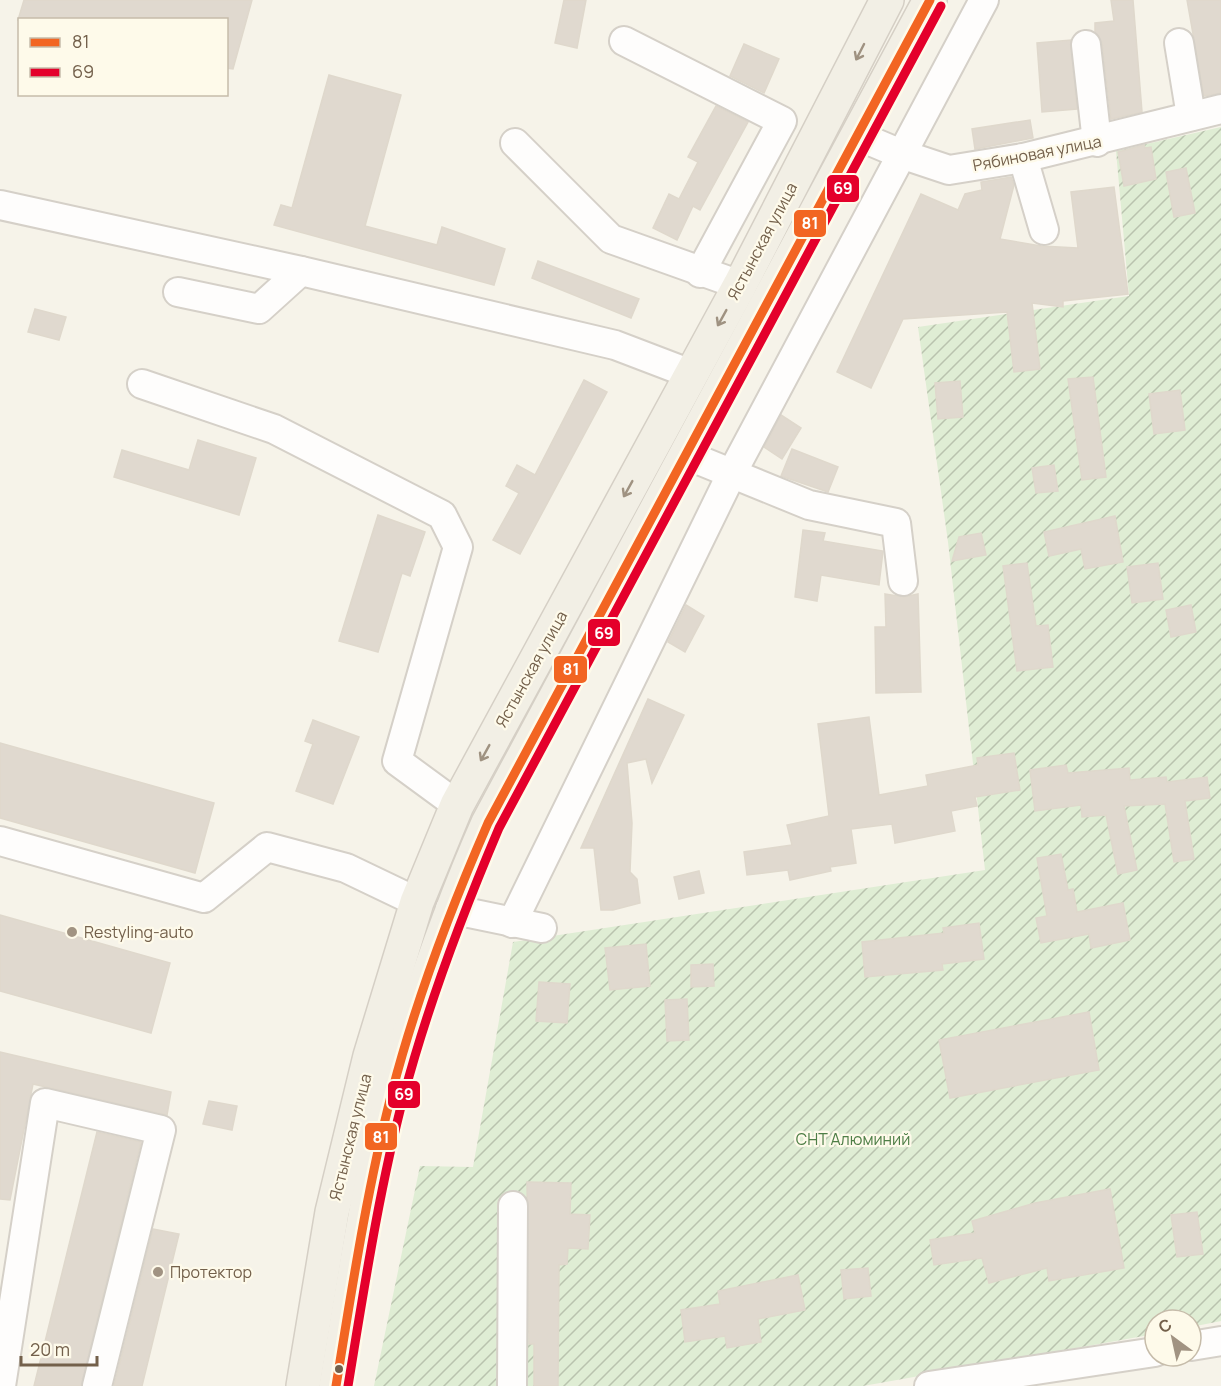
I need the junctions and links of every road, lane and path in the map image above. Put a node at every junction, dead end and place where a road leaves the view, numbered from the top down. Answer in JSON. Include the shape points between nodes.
{"nodes":[{"id":1,"x":887,"y":0,"type":"edge"},
{"id":2,"x":930,"y":0,"type":"edge"},
{"id":3,"x":984,"y":0,"type":"edge"},
{"id":4,"x":624,"y":41,"type":"dead end"},
{"id":5,"x":1179,"y":43,"type":"dead end"},
{"id":6,"x":1086,"y":45,"type":"dead end"},
{"id":7,"x":1221,"y":109,"type":"edge"},
{"id":8,"x":1191,"y":116,"type":"junction"},
{"id":9,"x":856,"y":135,"type":"junction"},
{"id":10,"x":1098,"y":142,"type":"junction"},
{"id":11,"x":515,"y":143,"type":"dead end"},
{"id":12,"x":901,"y":154,"type":"junction"},
{"id":13,"x":1023,"y":158,"type":"junction"},
{"id":14,"x":0,"y":206,"type":"edge"},
{"id":15,"x":1044,"y":230,"type":"dead end"},
{"id":16,"x":301,"y":271,"type":"junction"},
{"id":17,"x":700,"y":273,"type":"junction"},
{"id":18,"x":740,"y":285,"type":"junction"},
{"id":19,"x":178,"y":292,"type":"dead end"},
{"id":20,"x":691,"y":374,"type":"junction"},
{"id":21,"x":142,"y":384,"type":"dead end"},
{"id":22,"x":684,"y":454,"type":"junction"},
{"id":23,"x":732,"y":473,"type":"junction"},
{"id":24,"x":903,"y":581,"type":"dead end"},
{"id":25,"x":457,"y":805,"type":"junction"},
{"id":26,"x":0,"y":841,"type":"edge"},
{"id":27,"x":417,"y":902,"type":"junction"},
{"id":28,"x":450,"y":909,"type":"junction"},
{"id":29,"x":512,"y":923,"type":"junction"},
{"id":30,"x":542,"y":928,"type":"dead end"},
{"id":31,"x":513,"y":1206,"type":"dead end"},
{"id":32,"x":1221,"y":1341,"type":"edge"},
{"id":33,"x":1203,"y":1344,"type":"edge"},
{"id":34,"x":1143,"y":1354,"type":"edge"},
{"id":35,"x":1,"y":1386,"type":"edge"},
{"id":36,"x":97,"y":1386,"type":"edge"},
{"id":37,"x":303,"y":1386,"type":"edge"},
{"id":38,"x":336,"y":1386,"type":"edge"},
{"id":39,"x":512,"y":1386,"type":"edge"},
{"id":40,"x":929,"y":1386,"type":"edge"}],
"edges":[{"from":1,"to":18,"type":"main road","name":"Ястынская улица","one_way":true},
{"from":2,"to":9,"type":"main road","name":"Ястынская улица"},
{"from":3,"to":12,"type":"street"},
{"from":4,"to":17,"type":"street","via":[[782,121]]},
{"from":5,"to":8,"type":"street"},
{"from":6,"to":10,"type":"street"},
{"from":7,"to":8,"type":"street","name":"Рябиновая улица"},
{"from":8,"to":10,"type":"street","name":"Рябиновая улица"},
{"from":9,"to":12,"type":"street","name":"Рябиновая улица"},
{"from":9,"to":22,"type":"main road","name":"Ястынская улица"},
{"from":10,"to":13,"type":"street","name":"Рябиновая улица"},
{"from":11,"to":17,"type":"street","via":[[611,239]]},
{"from":12,"to":13,"type":"street","name":"Рябиновая улица","via":[[949,170]]},
{"from":12,"to":23,"type":"street"},
{"from":13,"to":15,"type":"street"},
{"from":14,"to":16,"type":"street"},
{"from":16,"to":19,"type":"street","via":[[259,309]]},
{"from":16,"to":20,"type":"street","via":[[615,345]]},
{"from":17,"to":18,"type":"street"},
{"from":18,"to":20,"type":"main road","name":"Ястынская улица","one_way":true},
{"from":20,"to":25,"type":"main road","name":"Ястынская улица","one_way":true},
{"from":21,"to":25,"type":"street","via":[[274,429],[442,515],[458,547],[397,761]]},
{"from":22,"to":23,"type":"street"},
{"from":22,"to":28,"type":"main road","name":"Ястынская улица","via":[[488,823]]},
{"from":23,"to":24,"type":"street","via":[[809,505],[896,523]]},
{"from":23,"to":29,"type":"street"},
{"from":25,"to":27,"type":"main road","name":"Ястынская улица"},
{"from":26,"to":27,"type":"street","via":[[204,898],[267,847],[346,868]]},
{"from":27,"to":37,"type":"main road","name":"Ястынская улица","via":[[370,1056],[332,1212]]},
{"from":28,"to":29,"type":"street"},
{"from":28,"to":38,"type":"main road","name":"Ястынская улица","via":[[403,1052],[364,1218]]},
{"from":29,"to":30,"type":"street"},
{"from":31,"to":39,"type":"street"},
{"from":32,"to":33,"type":"street"},
{"from":34,"to":40,"type":"street"},
{"from":35,"to":36,"type":"street","via":[[45,1103],[161,1130]]}]}
